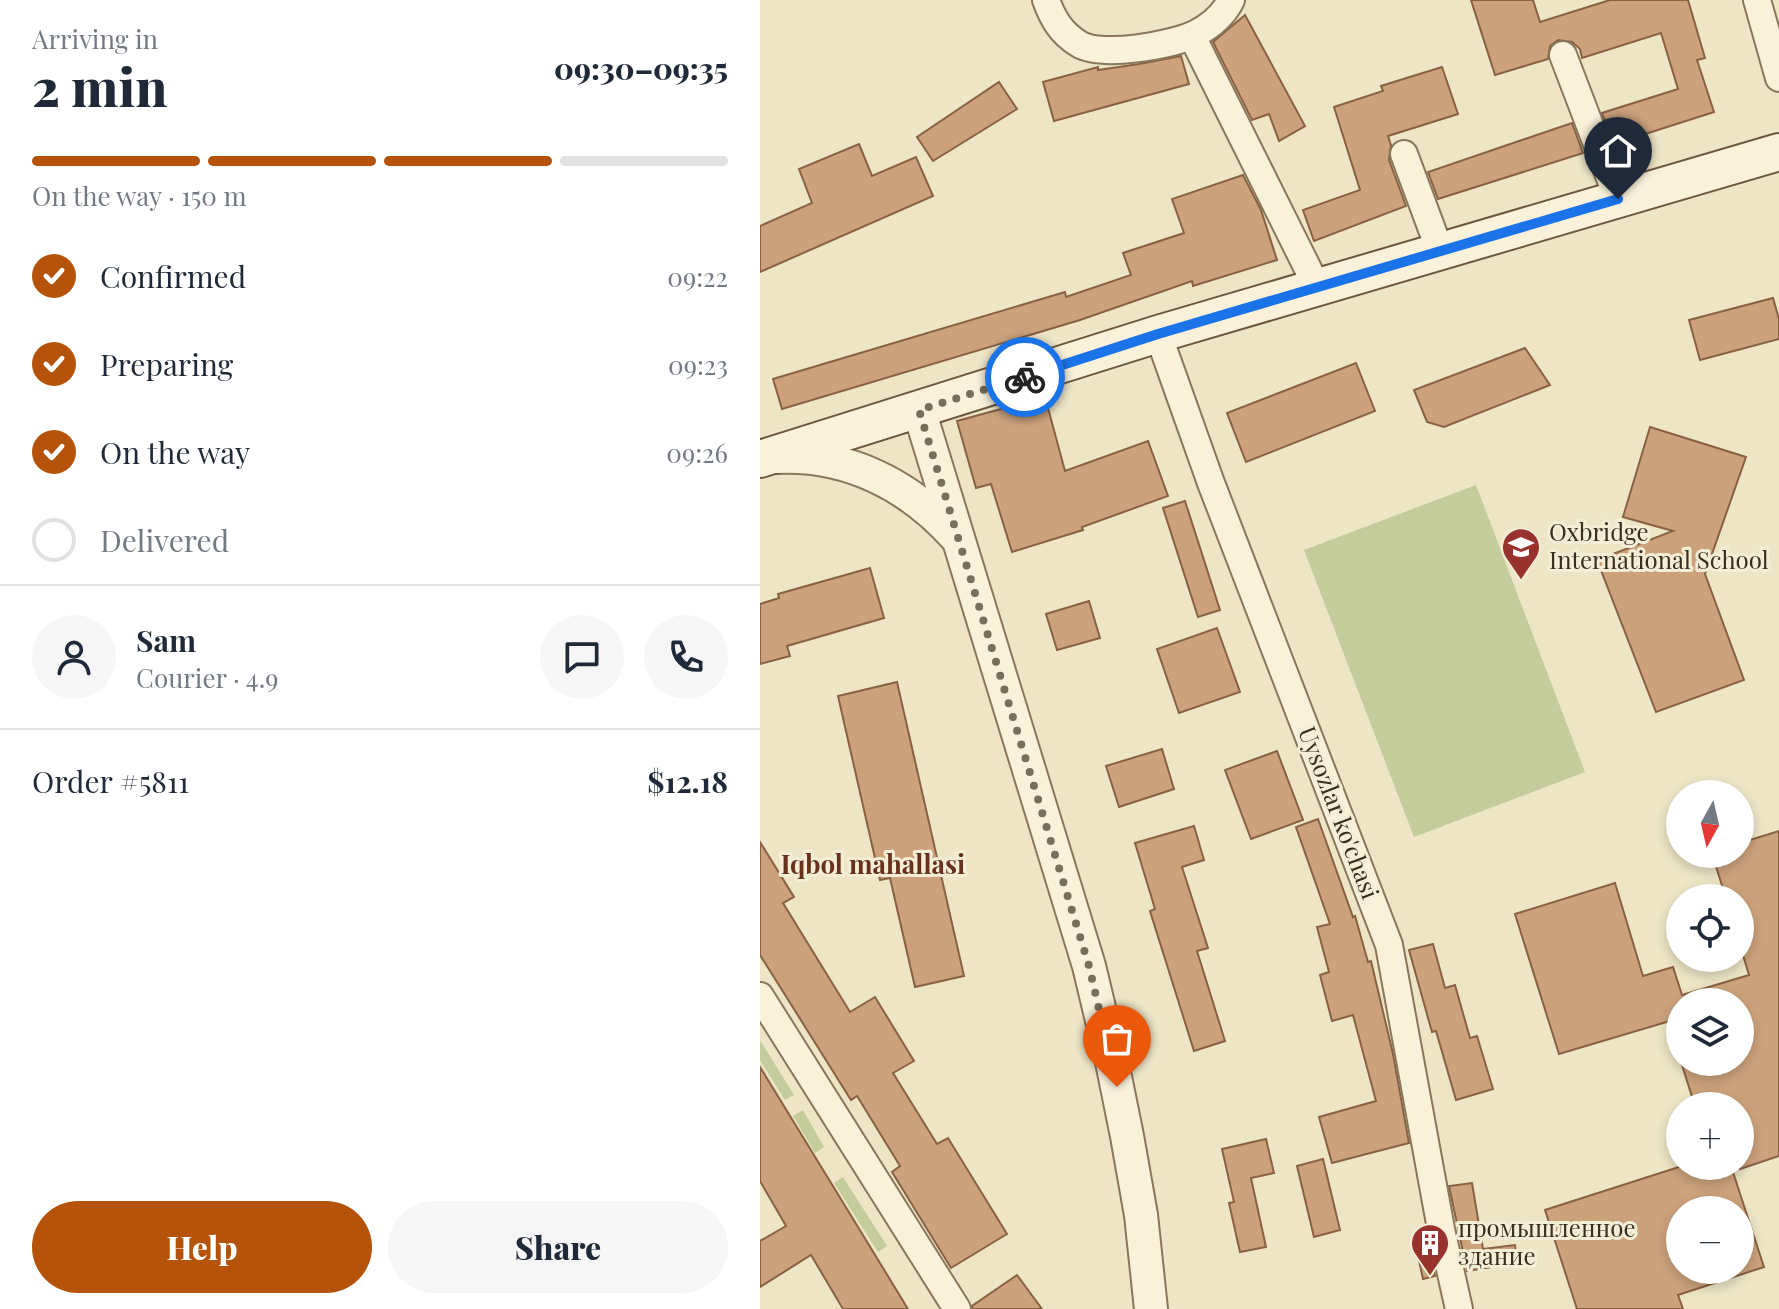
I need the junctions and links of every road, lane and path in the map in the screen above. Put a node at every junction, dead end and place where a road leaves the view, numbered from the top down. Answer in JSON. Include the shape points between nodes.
{"nodes":[{"id":1,"x":1231,"y":0,"type":"edge"},
{"id":2,"x":1757,"y":0,"type":"edge"},
{"id":3,"x":1050,"y":12,"type":"edge"},
{"id":4,"x":1192,"y":36,"type":"junction"},
{"id":5,"x":1563,"y":55,"type":"dead end"},
{"id":6,"x":1779,"y":78,"type":"edge"},
{"id":7,"x":1404,"y":154,"type":"dead end"},
{"id":8,"x":1777,"y":160,"type":"edge"},
{"id":9,"x":1618,"y":199,"type":"junction"},
{"id":10,"x":1440,"y":251,"type":"junction"},
{"id":11,"x":1317,"y":287,"type":"junction"},
{"id":12,"x":1158,"y":334,"type":"junction"},
{"id":13,"x":919,"y":410,"type":"junction"},
{"id":14,"x":763,"y":458,"type":"edge"},
{"id":15,"x":959,"y":539,"type":"junction"},
{"id":16,"x":760,"y":996,"type":"edge"},
{"id":17,"x":957,"y":1309,"type":"edge"},
{"id":18,"x":1151,"y":1309,"type":"edge"},
{"id":19,"x":1459,"y":1309,"type":"edge"}],
"edges":[{"from":1,"to":4,"type":"street","via":[[1225,12]]},
{"from":2,"to":6,"type":"street"},
{"from":3,"to":4,"type":"street","via":[[1080,45],[1104,52]]},
{"from":4,"to":11,"type":"street"},
{"from":5,"to":9,"type":"street"},
{"from":7,"to":10,"type":"street"},
{"from":8,"to":9,"type":"main road"},
{"from":9,"to":10,"type":"main road"},
{"from":10,"to":11,"type":"main road"},
{"from":11,"to":12,"type":"main road"},
{"from":12,"to":13,"type":"main road"},
{"from":12,"to":19,"type":"street","name":"Uysozlar ko'chasi","via":[[1389,945]]},
{"from":13,"to":14,"type":"main road"},
{"from":13,"to":15,"type":"street"},
{"from":14,"to":15,"type":"street","via":[[794,456],[872,473],[919,500]]},
{"from":15,"to":18,"type":"street","via":[[1089,966],[1127,1136]]},
{"from":16,"to":17,"type":"street"}]}
